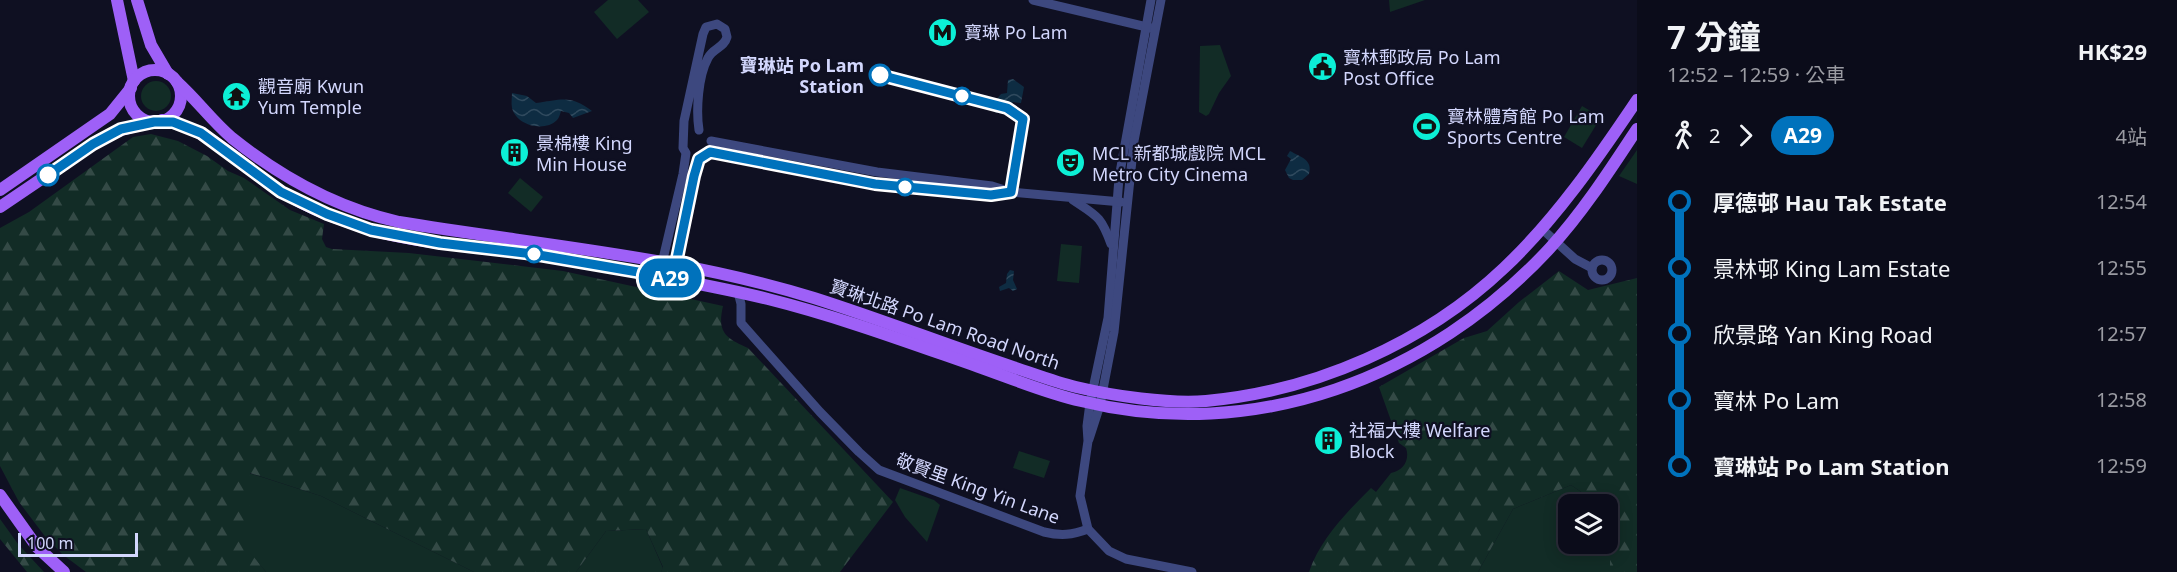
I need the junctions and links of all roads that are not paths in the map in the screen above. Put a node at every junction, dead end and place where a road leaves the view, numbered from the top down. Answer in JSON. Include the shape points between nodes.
{"nodes":[{"id":1,"x":117,"y":0,"type":"edge"},
{"id":2,"x":137,"y":0,"type":"edge"},
{"id":3,"x":1033,"y":0,"type":"edge"},
{"id":4,"x":1068,"y":0,"type":"edge"},
{"id":5,"x":1151,"y":0,"type":"edge"},
{"id":6,"x":1161,"y":0,"type":"edge"},
{"id":7,"x":1076,"y":9,"type":"junction"},
{"id":8,"x":1151,"y":28,"type":"junction"},
{"id":9,"x":712,"y":53,"type":"junction"},
{"id":10,"x":713,"y":70,"type":"dead end"},
{"id":11,"x":173,"y":78,"type":"junction"},
{"id":12,"x":132,"y":85,"type":"junction"},
{"id":13,"x":1637,"y":100,"type":"edge"},
{"id":14,"x":158,"y":121,"type":"junction"},
{"id":15,"x":1637,"y":129,"type":"edge"},
{"id":16,"x":699,"y":130,"type":"junction"},
{"id":17,"x":684,"y":140,"type":"junction"},
{"id":18,"x":711,"y":141,"type":"junction"},
{"id":19,"x":710,"y":152,"type":"junction"},
{"id":20,"x":686,"y":153,"type":"junction"},
{"id":21,"x":699,"y":159,"type":"junction"},
{"id":22,"x":0,"y":190,"type":"edge"},
{"id":23,"x":1011,"y":192,"type":"junction"},
{"id":24,"x":1071,"y":199,"type":"junction"},
{"id":25,"x":1122,"y":202,"type":"junction"},
{"id":26,"x":0,"y":207,"type":"edge"},
{"id":27,"x":1541,"y":228,"type":"junction"},
{"id":28,"x":1555,"y":242,"type":"junction"},
{"id":29,"x":1113,"y":249,"type":"junction"},
{"id":30,"x":663,"y":260,"type":"junction"},
{"id":31,"x":676,"y":263,"type":"junction"},
{"id":32,"x":1592,"y":268,"type":"dead end"},
{"id":33,"x":659,"y":276,"type":"junction"},
{"id":34,"x":673,"y":278,"type":"junction"},
{"id":35,"x":738,"y":292,"type":"junction"},
{"id":36,"x":1096,"y":398,"type":"junction"},
{"id":37,"x":0,"y":495,"type":"edge"},
{"id":38,"x":1088,"y":529,"type":"junction"},
{"id":39,"x":64,"y":572,"type":"edge"},
{"id":40,"x":1192,"y":572,"type":"edge"}],
"edges":[{"from":1,"to":12,"type":"main road"},
{"from":2,"to":11,"type":"main road","name":"寶琳北路 Po Lam Road North","via":[[151,45]]},
{"from":3,"to":7,"type":"street"},
{"from":4,"to":7,"type":"street"},
{"from":5,"to":8,"type":"street"},
{"from":6,"to":8,"type":"street"},
{"from":7,"to":8,"type":"street"},
{"from":8,"to":25,"type":"street"},
{"from":9,"to":10,"type":"street"},
{"from":9,"to":16,"type":"street","via":[[705,64],[698,104]]},
{"from":9,"to":17,"type":"street","via":[[723,46],[727,37],[725,29],[717,24],[706,27],[703,34],[684,121]]},
{"from":11,"to":12,"type":"main road","via":[[154,70],[140,75]]},
{"from":11,"to":14,"type":"main road","via":[[181,92],[179,105],[171,116]]},
{"from":11,"to":30,"type":"main road","name":"寶琳北路 Po Lam Road North","via":[[231,136],[288,179],[360,211],[399,222]]},
{"from":12,"to":14,"type":"main road","via":[[129,97],[133,109],[144,119]]},
{"from":12,"to":22,"type":"main road","via":[[110,114]]},
{"from":13,"to":27,"type":"main road","name":"寶琳北路 Po Lam Road North"},
{"from":14,"to":26,"type":"main road","via":[[121,129],[99,140]]},
{"from":14,"to":33,"type":"main road","name":"寶琳北路 Po Lam Road North","via":[[201,133],[281,192],[371,230]]},
{"from":15,"to":28,"type":"main road","name":"寶琳北路 Po Lam Road North"},
{"from":16,"to":17,"type":"street"},
{"from":16,"to":18,"type":"street"},
{"from":17,"to":20,"type":"street"},
{"from":18,"to":19,"type":"street"},
{"from":18,"to":23,"type":"street","via":[[849,168],[992,186]]},
{"from":19,"to":21,"type":"street"},
{"from":19,"to":23,"type":"street","via":[[875,184],[991,195]]},
{"from":20,"to":21,"type":"street"},
{"from":20,"to":30,"type":"street"},
{"from":21,"to":31,"type":"street"},
{"from":23,"to":24,"type":"street"},
{"from":24,"to":25,"type":"street"},
{"from":24,"to":29,"type":"street","via":[[1103,223]]},
{"from":25,"to":29,"type":"street"},
{"from":25,"to":36,"type":"street","via":[[1117,310]]},
{"from":27,"to":28,"type":"street"},
{"from":27,"to":36,"type":"main road","name":"寶琳北路 Po Lam Road North","via":[[1504,268],[1437,321],[1309,382],[1204,401]]},
{"from":28,"to":32,"type":"street"},
{"from":28,"to":36,"type":"main road","name":"寶琳北路 Po Lam Road North","via":[[1470,319],[1403,361],[1336,390],[1275,407],[1215,414],[1172,413]]},
{"from":29,"to":36,"type":"street"},
{"from":30,"to":31,"type":"main road","name":"寶琳北路 Po Lam Road North"},
{"from":30,"to":33,"type":"street"},
{"from":31,"to":34,"type":"street"},
{"from":31,"to":36,"type":"main road","name":"寶琳北路 Po Lam Road North","via":[[814,298]]},
{"from":33,"to":34,"type":"main road","name":"寶琳北路 Po Lam Road North"},
{"from":34,"to":35,"type":"main road","name":"寶琳北路 Po Lam Road North"},
{"from":35,"to":36,"type":"main road","name":"寶琳北路 Po Lam Road North","via":[[849,323],[1046,391]]},
{"from":35,"to":38,"type":"street","name":"敬賢里 King Yin Lane","via":[[741,323],[820,412],[879,470],[1044,532],[1059,536]]},
{"from":36,"to":38,"type":"street","via":[[1087,426],[1080,496]]},
{"from":37,"to":39,"type":"main road","via":[[37,547]]},
{"from":38,"to":40,"type":"street","via":[[1118,556]]}]}
